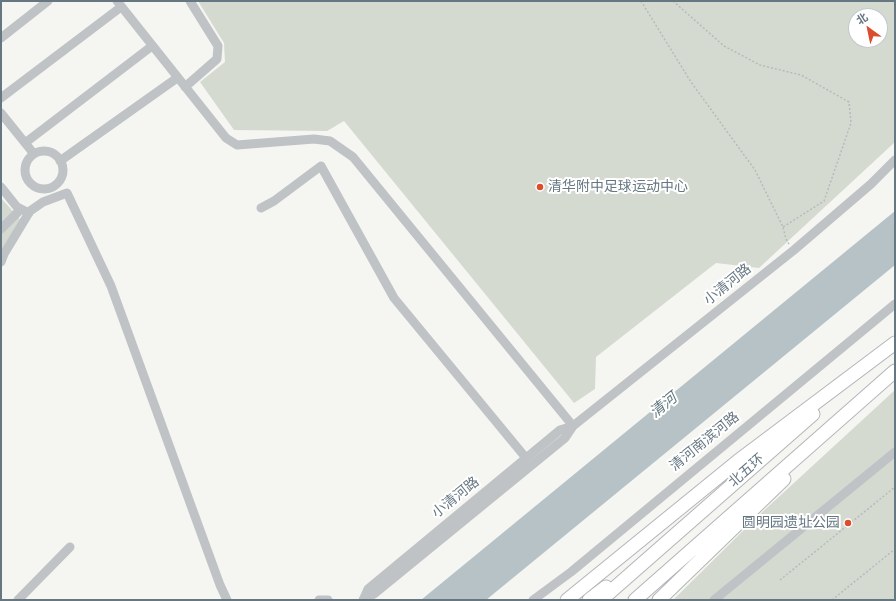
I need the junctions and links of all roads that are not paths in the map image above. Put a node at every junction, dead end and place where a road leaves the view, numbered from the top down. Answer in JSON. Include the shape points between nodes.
{"nodes":[{"id":1,"x":48,"y":1,"type":"edge"},
{"id":2,"x":190,"y":1,"type":"edge"},
{"id":3,"x":119,"y":4,"type":"edge"},
{"id":4,"x":1,"y":38,"type":"edge"},
{"id":5,"x":152,"y":46,"type":"junction"},
{"id":6,"x":177,"y":78,"type":"junction"},
{"id":7,"x":185,"y":87,"type":"junction"},
{"id":8,"x":1,"y":98,"type":"edge"},
{"id":9,"x":1,"y":113,"type":"edge"},
{"id":10,"x":25,"y":143,"type":"junction"},
{"id":11,"x":34,"y":154,"type":"junction"},
{"id":12,"x":895,"y":160,"type":"edge"},
{"id":13,"x":60,"y":161,"type":"junction"},
{"id":14,"x":57,"y":183,"type":"junction"},
{"id":15,"x":1,"y":187,"type":"edge"},
{"id":16,"x":67,"y":194,"type":"junction"},
{"id":17,"x":261,"y":208,"type":"dead end"},
{"id":18,"x":21,"y":209,"type":"junction"},
{"id":19,"x":29,"y":213,"type":"junction"},
{"id":20,"x":1,"y":229,"type":"edge"},
{"id":21,"x":1,"y":262,"type":"edge"},
{"id":22,"x":895,"y":304,"type":"edge"},
{"id":23,"x":895,"y":343,"type":"edge"},
{"id":24,"x":895,"y":372,"type":"edge"},
{"id":25,"x":573,"y":426,"type":"junction"},
{"id":26,"x":895,"y":452,"type":"edge"},
{"id":27,"x":526,"y":458,"type":"junction"},
{"id":28,"x":697,"y":515,"type":"junction"},
{"id":29,"x":70,"y":547,"type":"dead end"},
{"id":30,"x":18,"y":600,"type":"edge"},
{"id":31,"x":228,"y":600,"type":"edge"},
{"id":32,"x":319,"y":600,"type":"edge"},
{"id":33,"x":328,"y":600,"type":"edge"},
{"id":34,"x":363,"y":600,"type":"edge"},
{"id":35,"x":533,"y":600,"type":"edge"},
{"id":36,"x":567,"y":600,"type":"edge"},
{"id":37,"x":589,"y":600,"type":"edge"},
{"id":38,"x":601,"y":600,"type":"edge"},
{"id":39,"x":635,"y":600,"type":"edge"},
{"id":40,"x":659,"y":600,"type":"edge"},
{"id":41,"x":714,"y":600,"type":"edge"}],
"edges":[{"from":1,"to":4,"type":"street"},
{"from":2,"to":7,"type":"street","via":[[218,46],[217,59]]},
{"from":3,"to":5,"type":"street"},
{"from":3,"to":8,"type":"street"},
{"from":5,"to":6,"type":"street"},
{"from":5,"to":10,"type":"street"},
{"from":6,"to":7,"type":"street"},
{"from":6,"to":13,"type":"street"},
{"from":7,"to":25,"type":"street","via":[[226,138],[237,145],[314,139],[330,141],[353,156]]},
{"from":9,"to":10,"type":"street"},
{"from":10,"to":11,"type":"street"},
{"from":11,"to":13,"type":"street","via":[[51,153]]},
{"from":11,"to":14,"type":"street","via":[[26,163],[28,181],[33,186],[46,189]]},
{"from":12,"to":25,"type":"street","name":"小清河路","via":[[794,250]]},
{"from":13,"to":14,"type":"street","via":[[62,172]]},
{"from":14,"to":16,"type":"street"},
{"from":15,"to":18,"type":"street","via":[[16,207]]},
{"from":16,"to":19,"type":"street","via":[[43,202]]},
{"from":16,"to":31,"type":"street","via":[[111,286],[217,577]]},
{"from":17,"to":27,"type":"street","via":[[321,166],[394,298]]},
{"from":18,"to":19,"type":"street"},
{"from":18,"to":20,"type":"street"},
{"from":19,"to":21,"type":"street"},
{"from":22,"to":35,"type":"street","name":"清河南滨河路"},
{"from":23,"to":28,"type":"highway","name":"北五环"},
{"from":23,"to":36,"type":"highway","via":[[738,461]]},
{"from":24,"to":39,"type":"highway","name":"北五环"},
{"from":24,"to":40,"type":"highway"},
{"from":25,"to":27,"type":"street","name":"小清河路","via":[[560,430]]},
{"from":25,"to":34,"type":"street","name":"小清河路","via":[[559,443],[374,594]]},
{"from":26,"to":41,"type":"street"},
{"from":27,"to":34,"type":"street","name":"小清河路","via":[[368,589]]},
{"from":28,"to":37,"type":"highway"},
{"from":28,"to":38,"type":"highway","name":"北五环"},
{"from":29,"to":30,"type":"street"},
{"from":32,"to":33,"type":"street"}]}
